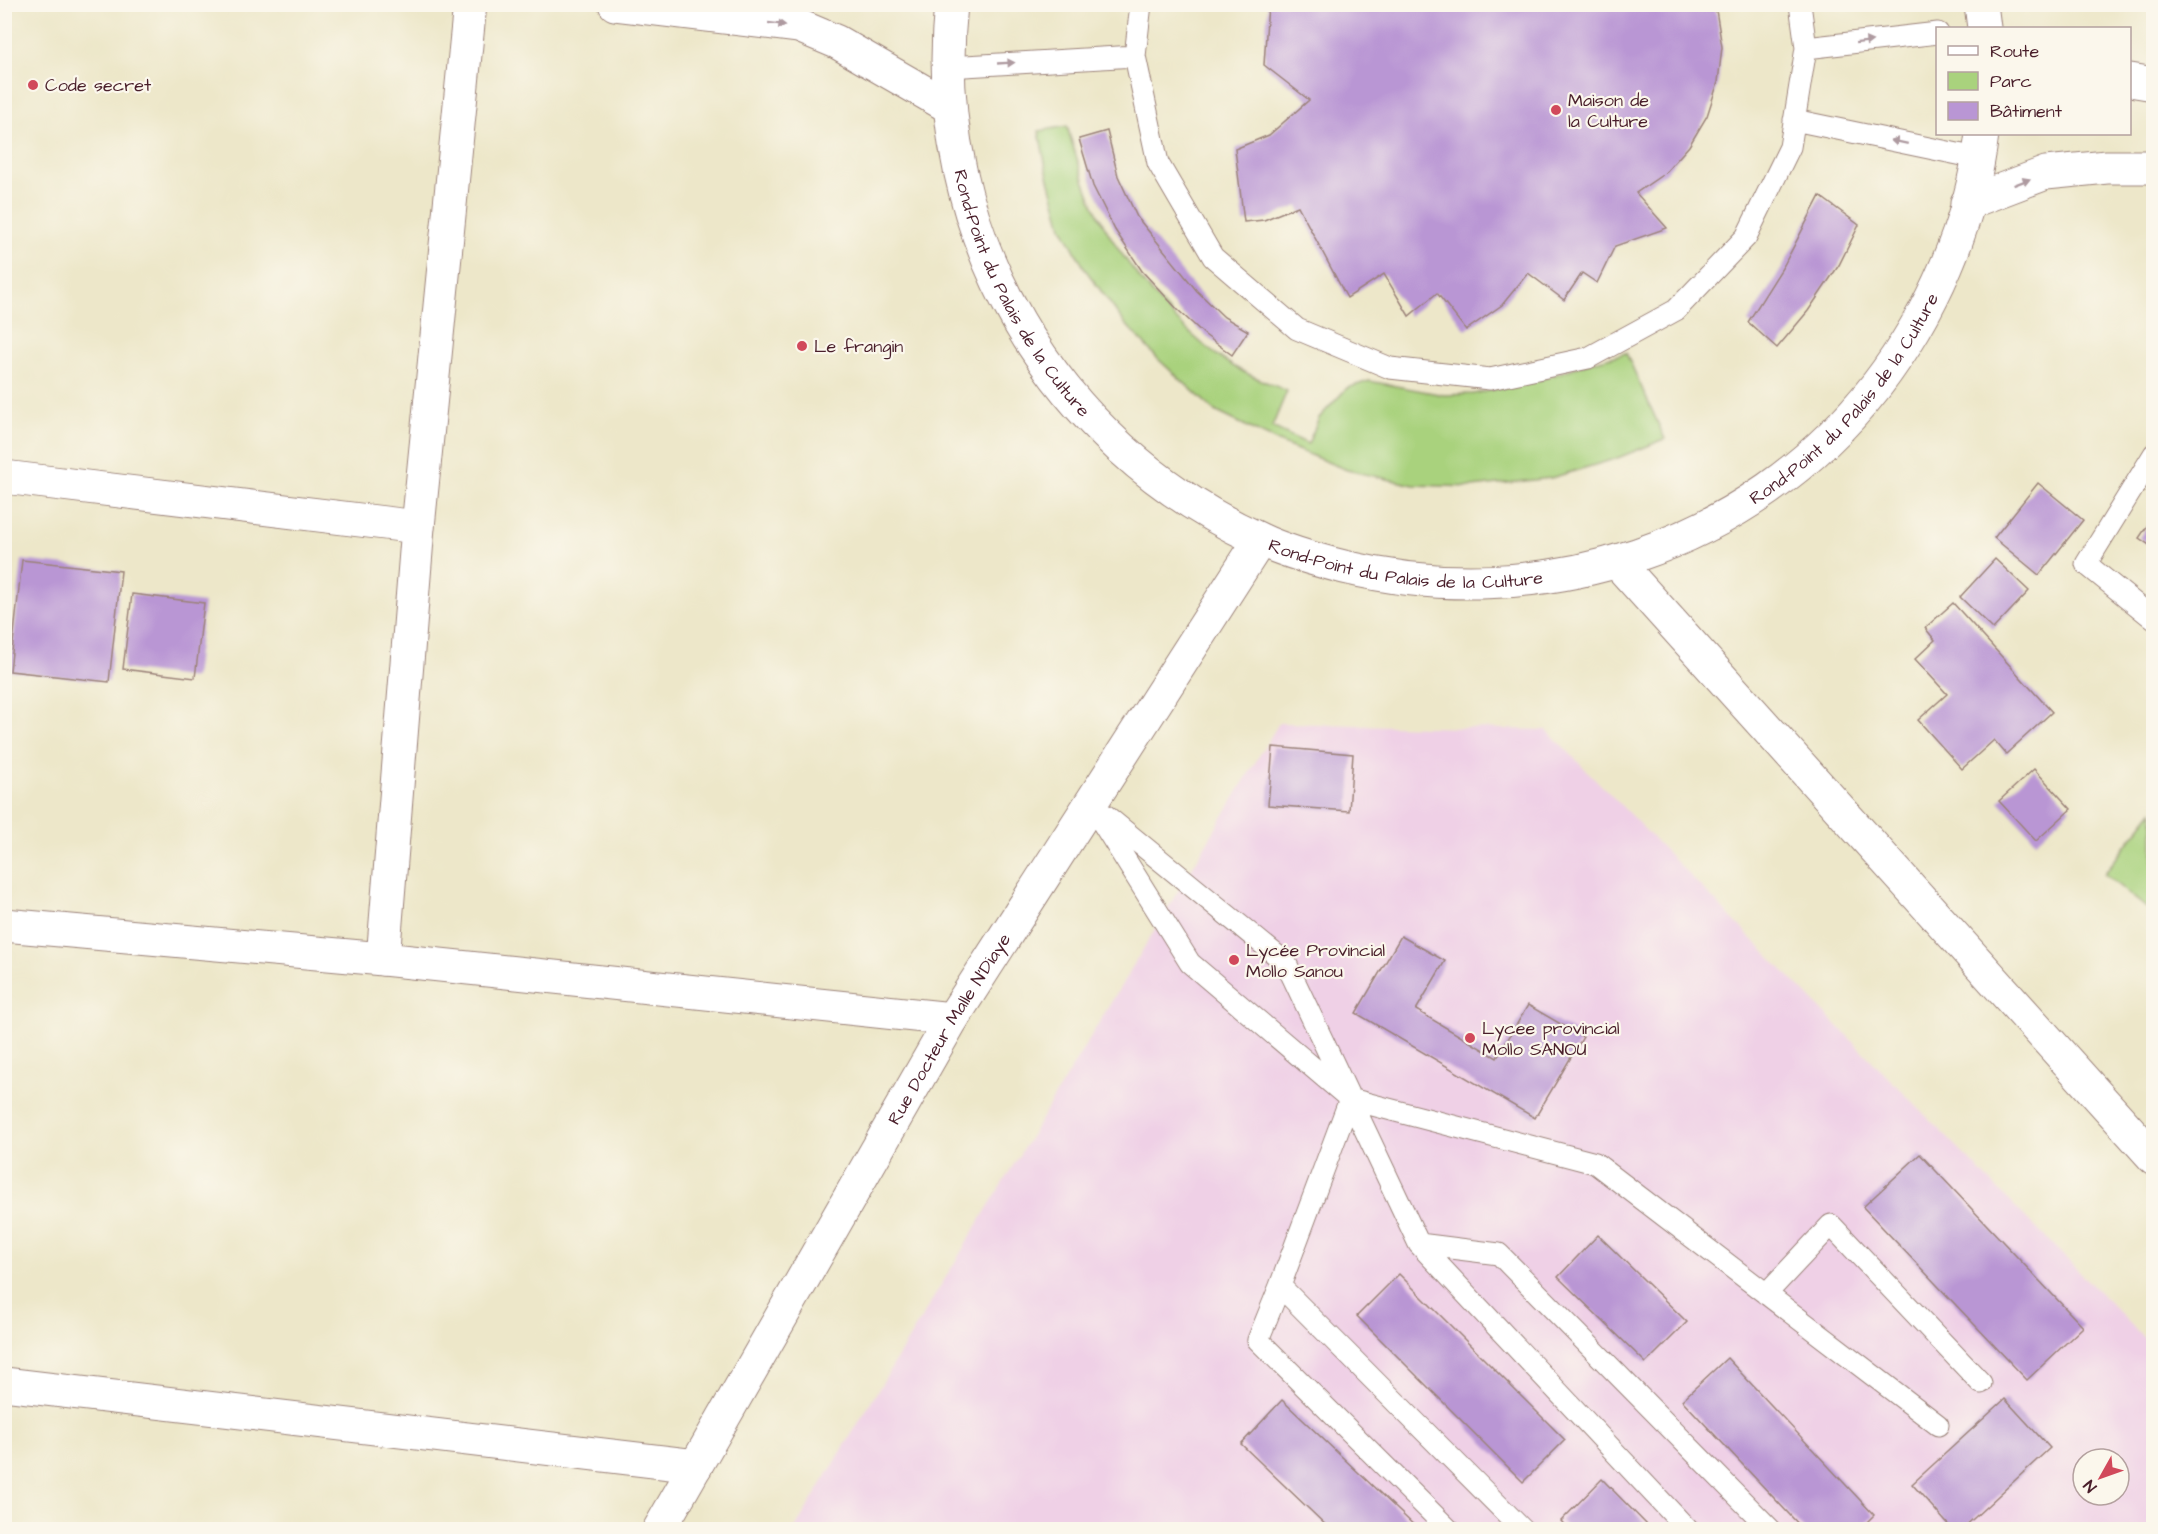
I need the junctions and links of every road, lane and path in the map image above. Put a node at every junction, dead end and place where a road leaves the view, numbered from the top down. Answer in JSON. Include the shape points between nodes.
{"nodes":[{"id":1,"x":470,"y":4,"type":"edge"},
{"id":2,"x":615,"y":4,"type":"edge"},
{"id":3,"x":951,"y":4,"type":"edge"},
{"id":4,"x":1142,"y":4,"type":"edge"},
{"id":5,"x":1800,"y":4,"type":"edge"},
{"id":6,"x":1981,"y":4,"type":"edge"},
{"id":7,"x":1984,"y":27,"type":"edge"},
{"id":8,"x":1936,"y":33,"type":"edge"},
{"id":9,"x":1806,"y":48,"type":"junction"},
{"id":10,"x":1136,"y":56,"type":"junction"},
{"id":11,"x":948,"y":67,"type":"junction"},
{"id":12,"x":2131,"y":80,"type":"edge"},
{"id":13,"x":2154,"y":84,"type":"edge"},
{"id":14,"x":950,"y":107,"type":"junction"},
{"id":15,"x":1794,"y":120,"type":"junction"},
{"id":16,"x":1979,"y":146,"type":"edge"},
{"id":17,"x":2154,"y":167,"type":"edge"},
{"id":18,"x":1967,"y":203,"type":"junction"},
{"id":19,"x":2154,"y":454,"type":"edge"},
{"id":20,"x":4,"y":477,"type":"edge"},
{"id":21,"x":418,"y":527,"type":"junction"},
{"id":22,"x":1260,"y":540,"type":"junction"},
{"id":23,"x":1617,"y":562,"type":"junction"},
{"id":24,"x":2154,"y":619,"type":"edge"},
{"id":25,"x":1090,"y":803,"type":"junction"},
{"id":26,"x":4,"y":925,"type":"edge"},
{"id":27,"x":383,"y":959,"type":"junction"},
{"id":28,"x":952,"y":1019,"type":"junction"},
{"id":29,"x":1350,"y":1099,"type":"junction"},
{"id":30,"x":2154,"y":1158,"type":"edge"},
{"id":31,"x":1419,"y":1244,"type":"junction"},
{"id":32,"x":1280,"y":1286,"type":"junction"},
{"id":33,"x":1766,"y":1294,"type":"junction"},
{"id":34,"x":1981,"y":1383,"type":"dead end"},
{"id":35,"x":4,"y":1384,"type":"edge"},
{"id":36,"x":1938,"y":1425,"type":"dead end"},
{"id":37,"x":696,"y":1466,"type":"junction"},
{"id":38,"x":659,"y":1530,"type":"edge"},
{"id":39,"x":1449,"y":1530,"type":"edge"},
{"id":40,"x":1523,"y":1530,"type":"edge"},
{"id":41,"x":1688,"y":1530,"type":"edge"},
{"id":42,"x":1771,"y":1530,"type":"edge"}],
"edges":[{"from":1,"to":21,"type":"street"},
{"from":2,"to":14,"type":"street","one_way":true,"via":[[799,27],[837,42]]},
{"from":3,"to":11,"type":"street","name":"Rond-Point du Palais de la Culture"},
{"from":4,"to":10,"type":"lane"},
{"from":5,"to":9,"type":"lane"},
{"from":6,"to":7,"type":"street"},
{"from":9,"to":8,"type":"lane","one_way":true},
{"from":9,"to":15,"type":"lane"},
{"from":11,"to":10,"type":"lane","one_way":true},
{"from":10,"to":15,"type":"lane","via":[[1158,163],[1213,257],[1297,329],[1390,368],[1490,379],[1588,358],[1676,310],[1746,237],[1790,147]]},
{"from":11,"to":14,"type":"street","name":"Rond-Point du Palais de la Culture"},
{"from":12,"to":13,"type":"street"},
{"from":14,"to":22,"type":"street","name":"Rond-Point du Palais de la Culture","via":[[961,178],[982,246],[1012,312],[1051,372],[1098,426],[1152,474],[1211,514]]},
{"from":16,"to":15,"type":"lane","one_way":true},
{"from":16,"to":18,"type":"street","name":"Rond-Point du Palais de la Culture"},
{"from":18,"to":17,"type":"street","one_way":true,"via":[[2046,173]]},
{"from":18,"to":23,"type":"street","name":"Rond-Point du Palais de la Culture","via":[[1948,262],[1910,337],[1861,405],[1832,436],[1801,464],[1732,512],[1666,544]]},
{"from":19,"to":24,"type":"lane","via":[[2086,564]]},
{"from":20,"to":21,"type":"street"},
{"from":21,"to":27,"type":"street"},
{"from":22,"to":23,"type":"street","name":"Rond-Point du Palais de la Culture","via":[[1364,572],[1449,583],[1534,579]]},
{"from":22,"to":25,"type":"street","name":"Rue Docteur Malle N'Diaye"},
{"from":23,"to":30,"type":"street"},
{"from":25,"to":28,"type":"street","name":"Rue Docteur Malle N'Diaye"},
{"from":25,"to":29,"type":"lane","via":[[1190,963]]},
{"from":25,"to":29,"type":"lane","via":[[1286,963]]},
{"from":26,"to":27,"type":"street"},
{"from":27,"to":28,"type":"street"},
{"from":28,"to":37,"type":"street","name":"Rue Docteur Malle N'Diaye"},
{"from":29,"to":31,"type":"lane"},
{"from":29,"to":32,"type":"lane"},
{"from":29,"to":33,"type":"lane","via":[[1595,1163]]},
{"from":31,"to":41,"type":"lane"},
{"from":31,"to":42,"type":"lane","via":[[1499,1254]]},
{"from":32,"to":39,"type":"lane","via":[[1258,1340]]},
{"from":32,"to":40,"type":"lane"},
{"from":33,"to":34,"type":"lane","via":[[1831,1225]]},
{"from":33,"to":36,"type":"lane"},
{"from":35,"to":37,"type":"street"},
{"from":37,"to":38,"type":"street","name":"Rue Docteur Malle N'Diaye"}]}
